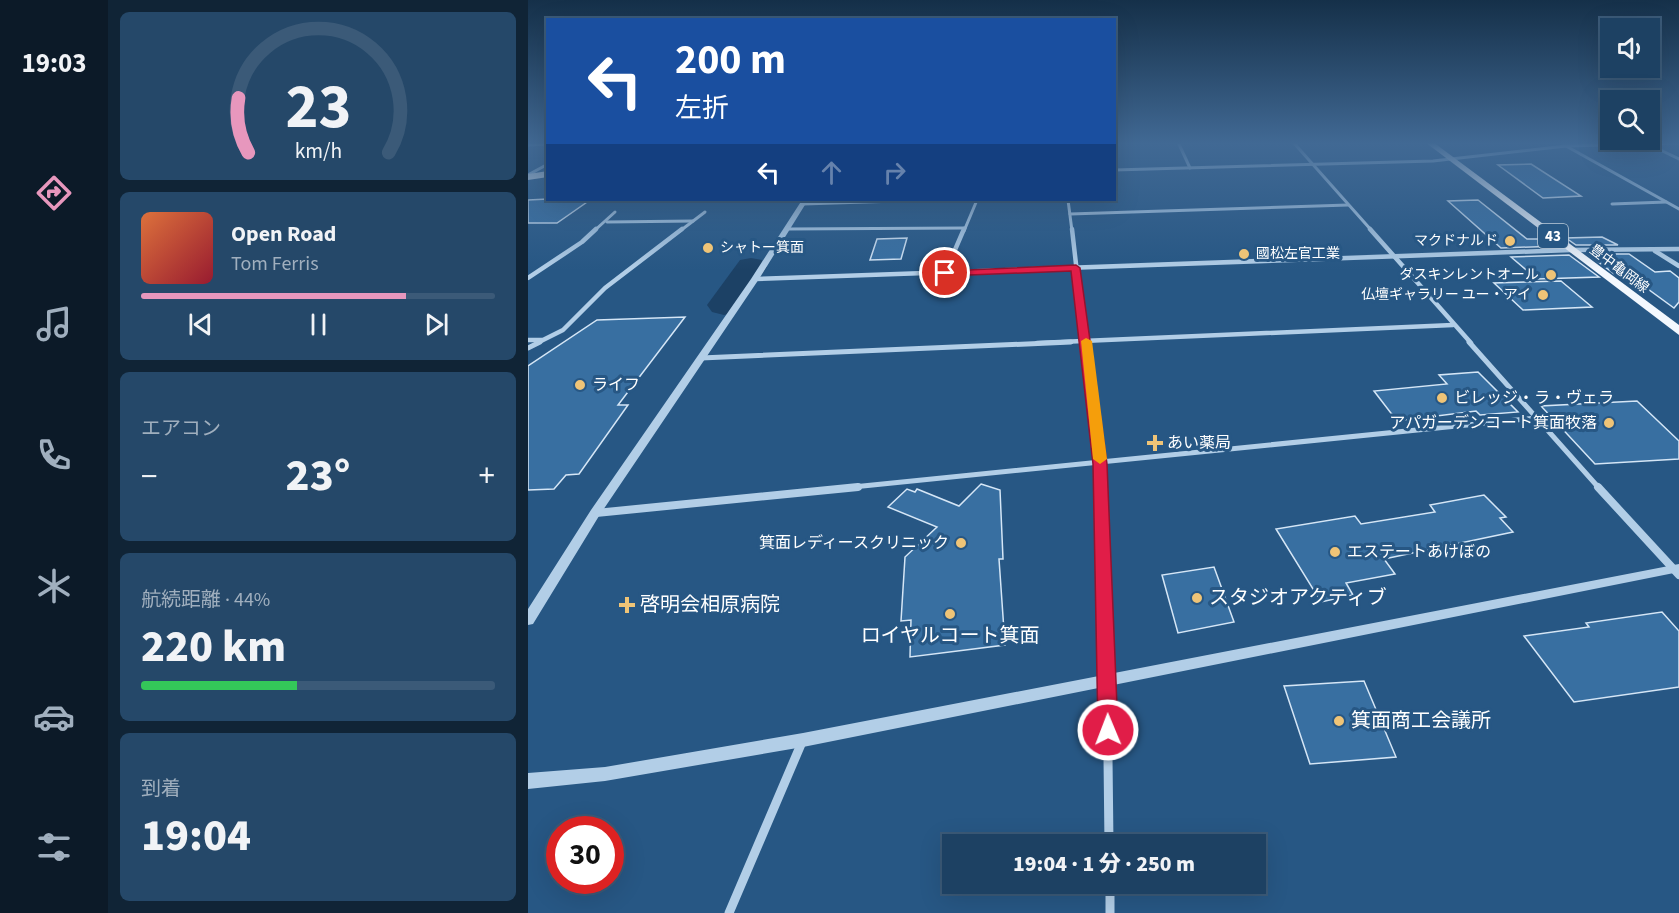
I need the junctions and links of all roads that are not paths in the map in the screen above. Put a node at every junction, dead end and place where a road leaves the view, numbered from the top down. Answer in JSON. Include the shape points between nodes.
{"nodes":[{"id":1,"x":1330,"y":185,"type":"edge"},
{"id":2,"x":1484,"y":185,"type":"edge"},
{"id":3,"x":1635,"y":185,"type":"edge"},
{"id":4,"x":866,"y":201,"type":"edge"},
{"id":5,"x":978,"y":201,"type":"edge"},
{"id":6,"x":1068,"y":201,"type":"edge"},
{"id":7,"x":804,"y":202,"type":"edge"},
{"id":8,"x":1666,"y":202,"type":"junction"},
{"id":9,"x":1612,"y":204,"type":"dead end"},
{"id":10,"x":1348,"y":205,"type":"junction"},
{"id":11,"x":1679,"y":209,"type":"edge"},
{"id":12,"x":615,"y":212,"type":"dead end"},
{"id":13,"x":705,"y":212,"type":"dead end"},
{"id":14,"x":1070,"y":214,"type":"junction"},
{"id":15,"x":694,"y":221,"type":"junction"},
{"id":16,"x":607,"y":222,"type":"junction"},
{"id":17,"x":965,"y":228,"type":"junction"},
{"id":18,"x":786,"y":229,"type":"junction"},
{"id":19,"x":1679,"y":249,"type":"edge"},
{"id":20,"x":1571,"y":250,"type":"junction"},
{"id":21,"x":1654,"y":250,"type":"junction"},
{"id":22,"x":1396,"y":257,"type":"junction"},
{"id":23,"x":1679,"y":266,"type":"edge"},
{"id":24,"x":1076,"y":268,"type":"junction"},
{"id":25,"x":945,"y":273,"type":"junction"},
{"id":26,"x":528,"y":278,"type":"edge"},
{"id":27,"x":754,"y":279,"type":"junction"},
{"id":28,"x":1453,"y":326,"type":"junction"},
{"id":29,"x":1679,"y":331,"type":"edge"},
{"id":30,"x":528,"y":340,"type":"edge"},
{"id":31,"x":542,"y":340,"type":"junction"},
{"id":32,"x":1086,"y":340,"type":"junction"},
{"id":33,"x":528,"y":348,"type":"edge"},
{"id":34,"x":701,"y":358,"type":"junction"},
{"id":35,"x":1536,"y":418,"type":"junction"},
{"id":36,"x":1100,"y":464,"type":"junction"},
{"id":37,"x":595,"y":513,"type":"junction"},
{"id":38,"x":1677,"y":570,"type":"edge"},
{"id":39,"x":528,"y":620,"type":"edge"},
{"id":40,"x":1106,"y":678,"type":"junction"},
{"id":41,"x":803,"y":740,"type":"junction"},
{"id":42,"x":528,"y":781,"type":"edge"},
{"id":43,"x":1109,"y":834,"type":"edge"},
{"id":44,"x":1110,"y":894,"type":"edge"},
{"id":45,"x":729,"y":913,"type":"edge"},
{"id":46,"x":1110,"y":913,"type":"edge"}],
"edges":[{"from":1,"to":10,"type":"street"},
{"from":2,"to":20,"type":"main road","name":"豊中亀岡線","number":"43"},
{"from":3,"to":8,"type":"street"},
{"from":4,"to":7,"type":"street"},
{"from":5,"to":17,"type":"street"},
{"from":6,"to":14,"type":"street"},
{"from":7,"to":18,"type":"street"},
{"from":8,"to":9,"type":"street"},
{"from":8,"to":11,"type":"street"},
{"from":10,"to":14,"type":"street"},
{"from":10,"to":22,"type":"street"},
{"from":12,"to":16,"type":"street"},
{"from":13,"to":15,"type":"street"},
{"from":14,"to":24,"type":"street"},
{"from":15,"to":16,"type":"street"},
{"from":15,"to":31,"type":"street","via":[[605,288],[563,330]]},
{"from":16,"to":26,"type":"street"},
{"from":17,"to":18,"type":"street"},
{"from":17,"to":25,"type":"street"},
{"from":18,"to":27,"type":"street"},
{"from":19,"to":21,"type":"street"},
{"from":20,"to":21,"type":"street"},
{"from":20,"to":22,"type":"street"},
{"from":20,"to":29,"type":"main road","name":"豊中亀岡線","number":"43"},
{"from":21,"to":23,"type":"street"},
{"from":22,"to":24,"type":"street"},
{"from":22,"to":28,"type":"street"},
{"from":24,"to":25,"type":"street"},
{"from":24,"to":32,"type":"street"},
{"from":25,"to":27,"type":"street"},
{"from":27,"to":34,"type":"street"},
{"from":28,"to":32,"type":"street"},
{"from":28,"to":35,"type":"street"},
{"from":30,"to":31,"type":"street"},
{"from":31,"to":33,"type":"street"},
{"from":32,"to":34,"type":"street"},
{"from":32,"to":36,"type":"street"},
{"from":34,"to":37,"type":"street"},
{"from":35,"to":36,"type":"street"},
{"from":35,"to":38,"type":"street"},
{"from":36,"to":37,"type":"street"},
{"from":36,"to":40,"type":"street"},
{"from":37,"to":39,"type":"street"},
{"from":38,"to":40,"type":"street"},
{"from":40,"to":41,"type":"street"},
{"from":40,"to":43,"type":"street"},
{"from":41,"to":42,"type":"street","via":[[605,774]]},
{"from":41,"to":45,"type":"street"},
{"from":44,"to":46,"type":"street"}]}
